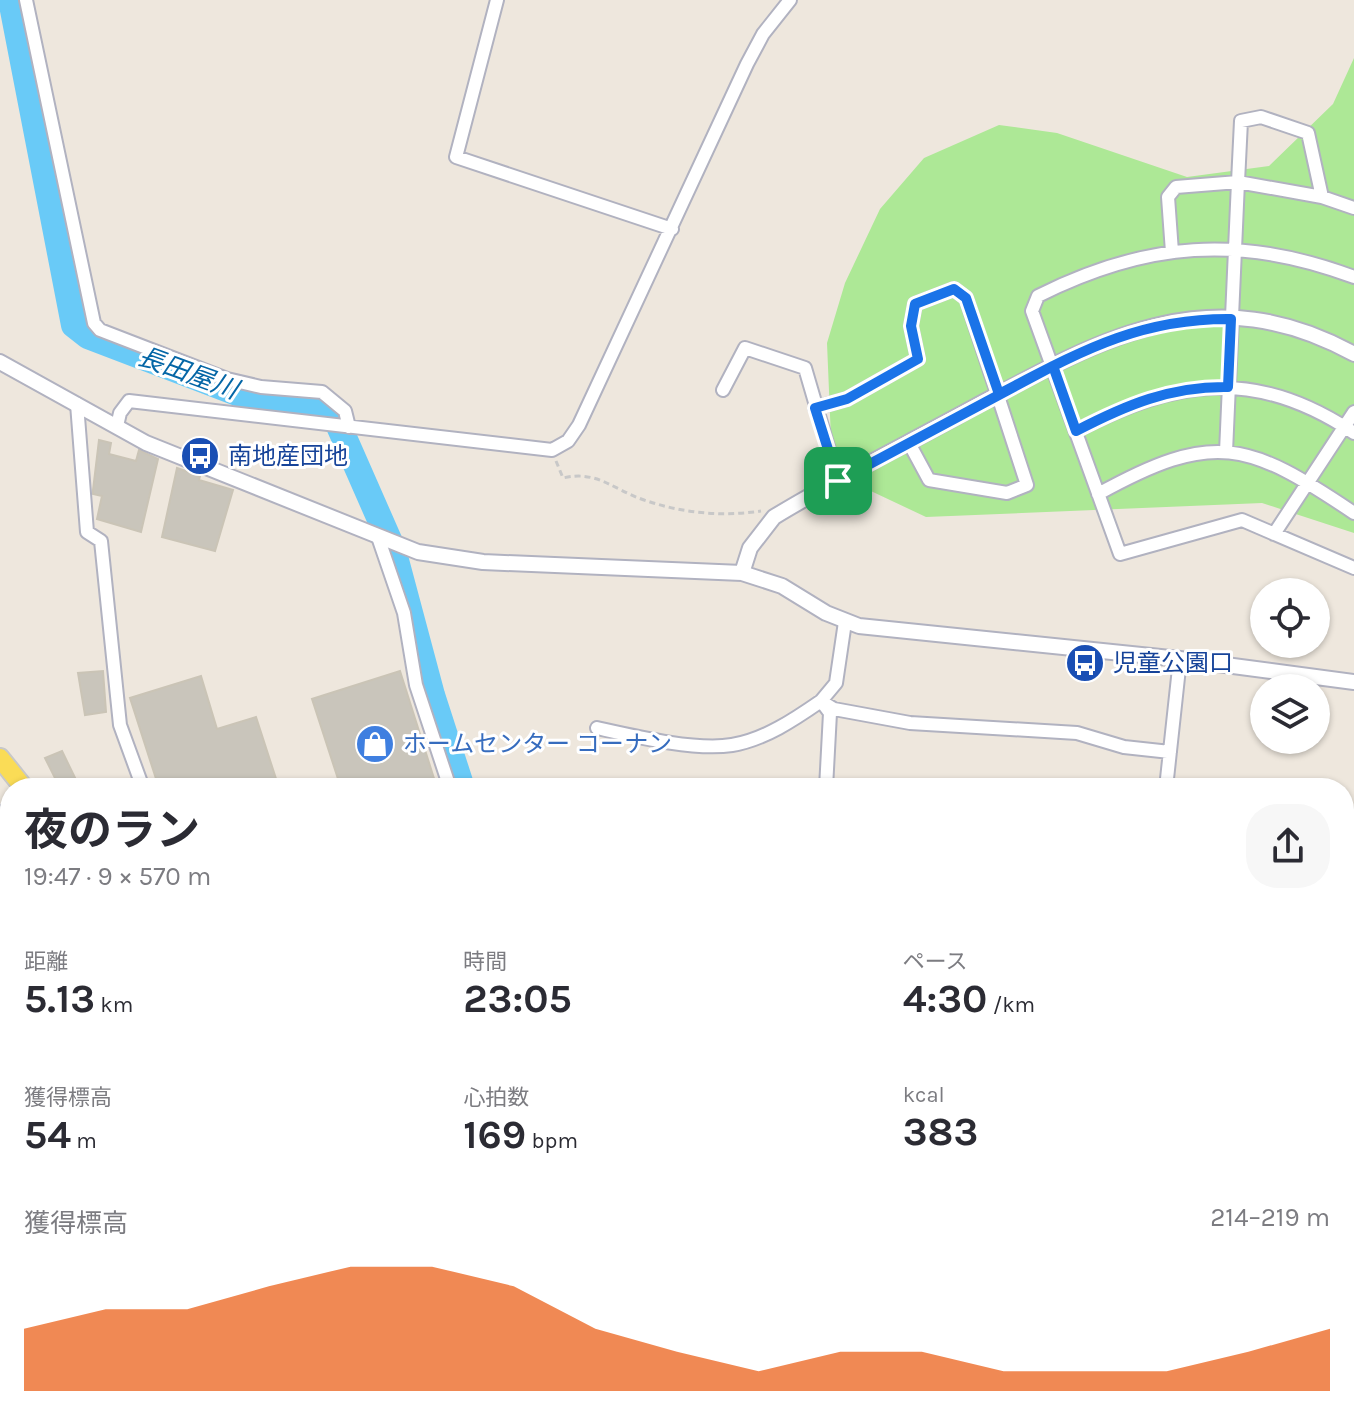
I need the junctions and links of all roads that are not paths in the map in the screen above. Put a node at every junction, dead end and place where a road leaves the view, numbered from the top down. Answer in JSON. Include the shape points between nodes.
{"nodes":[{"id":1,"x":26,"y":0,"type":"edge"},
{"id":2,"x":497,"y":0,"type":"edge"},
{"id":3,"x":790,"y":0,"type":"edge"},
{"id":4,"x":1238,"y":182,"type":"junction"},
{"id":5,"x":1322,"y":197,"type":"junction"},
{"id":6,"x":1354,"y":208,"type":"edge"},
{"id":7,"x":672,"y":229,"type":"junction"},
{"id":8,"x":1235,"y":249,"type":"junction"},
{"id":9,"x":1172,"y":252,"type":"junction"},
{"id":10,"x":1354,"y":277,"type":"edge"},
{"id":11,"x":1231,"y":319,"type":"junction"},
{"id":12,"x":1354,"y":354,"type":"edge"},
{"id":13,"x":0,"y":362,"type":"edge"},
{"id":14,"x":1053,"y":366,"type":"junction"},
{"id":15,"x":1228,"y":387,"type":"junction"},
{"id":16,"x":723,"y":390,"type":"dead end"},
{"id":17,"x":999,"y":394,"type":"junction"},
{"id":18,"x":77,"y":404,"type":"junction"},
{"id":19,"x":815,"y":408,"type":"junction"},
{"id":20,"x":1354,"y":412,"type":"edge"},
{"id":21,"x":117,"y":426,"type":"junction"},
{"id":22,"x":347,"y":427,"type":"junction"},
{"id":23,"x":1349,"y":430,"type":"edge"},
{"id":24,"x":1076,"y":431,"type":"junction"},
{"id":25,"x":909,"y":443,"type":"junction"},
{"id":26,"x":1226,"y":452,"type":"junction"},
{"id":27,"x":838,"y":481,"type":"junction"},
{"id":28,"x":1308,"y":481,"type":"junction"},
{"id":29,"x":1098,"y":494,"type":"junction"},
{"id":30,"x":1354,"y":513,"type":"edge"},
{"id":31,"x":1274,"y":534,"type":"junction"},
{"id":32,"x":378,"y":537,"type":"junction"},
{"id":33,"x":1354,"y":568,"type":"edge"},
{"id":34,"x":742,"y":573,"type":"junction"},
{"id":35,"x":845,"y":622,"type":"junction"},
{"id":36,"x":1180,"y":659,"type":"junction"},
{"id":37,"x":1354,"y":682,"type":"edge"},
{"id":38,"x":821,"y":701,"type":"junction"},
{"id":39,"x":597,"y":728,"type":"dead end"},
{"id":40,"x":1170,"y":752,"type":"junction"},
{"id":41,"x":0,"y":761,"type":"edge"},
{"id":42,"x":15,"y":778,"type":"edge"},
{"id":43,"x":139,"y":778,"type":"edge"},
{"id":44,"x":447,"y":778,"type":"edge"},
{"id":45,"x":827,"y":778,"type":"edge"},
{"id":46,"x":1167,"y":778,"type":"edge"}],
"edges":[{"from":1,"to":22,"type":"street","via":[[94,323],[100,330],[227,379],[322,392],[345,411]]},
{"from":2,"to":7,"type":"street","via":[[456,157]]},
{"from":3,"to":7,"type":"street","via":[[747,64]]},
{"from":4,"to":5,"type":"street"},
{"from":4,"to":5,"type":"street","via":[[1241,121],[1261,117],[1308,133]]},
{"from":4,"to":8,"type":"street"},
{"from":4,"to":9,"type":"street","via":[[1176,187],[1168,197]]},
{"from":5,"to":6,"type":"street"},
{"from":7,"to":22,"type":"street","via":[[568,441],[552,450]]},
{"from":8,"to":9,"type":"street"},
{"from":8,"to":10,"type":"street","via":[[1291,257]]},
{"from":8,"to":11,"type":"street"},
{"from":9,"to":14,"type":"street","via":[[1089,270],[1038,296],[1032,311]]},
{"from":11,"to":12,"type":"street","via":[[1284,325]]},
{"from":11,"to":14,"type":"street","via":[[1146,327],[1105,339]]},
{"from":11,"to":15,"type":"street"},
{"from":13,"to":18,"type":"street"},
{"from":14,"to":17,"type":"street"},
{"from":14,"to":24,"type":"street"},
{"from":15,"to":23,"type":"street","via":[[1295,401]]},
{"from":15,"to":24,"type":"street","via":[[1148,397]]},
{"from":15,"to":26,"type":"street"},
{"from":16,"to":19,"type":"street","via":[[745,348],[805,368]]},
{"from":17,"to":19,"type":"street","via":[[966,298],[954,289],[915,304],[911,326],[918,359],[847,399]]},
{"from":17,"to":25,"type":"street"},
{"from":17,"to":25,"type":"street","via":[[1027,485],[1007,493],[929,480]]},
{"from":18,"to":21,"type":"street"},
{"from":18,"to":43,"type":"street","via":[[87,532],[101,541],[120,725]]},
{"from":19,"to":27,"type":"street"},
{"from":20,"to":23,"type":"street"},
{"from":21,"to":22,"type":"street","via":[[129,401]]},
{"from":21,"to":32,"type":"street","via":[[146,443]]},
{"from":23,"to":28,"type":"street"},
{"from":24,"to":29,"type":"street"},
{"from":25,"to":27,"type":"street"},
{"from":26,"to":28,"type":"street","via":[[1258,458]]},
{"from":26,"to":29,"type":"street","via":[[1175,457]]},
{"from":27,"to":34,"type":"street","via":[[762,529]]},
{"from":28,"to":30,"type":"street"},
{"from":28,"to":31,"type":"street"},
{"from":29,"to":31,"type":"street","via":[[1120,554],[1242,520]]},
{"from":31,"to":33,"type":"street"},
{"from":32,"to":34,"type":"street","via":[[454,560]]},
{"from":32,"to":44,"type":"street","via":[[404,613],[416,685]]},
{"from":34,"to":35,"type":"street","via":[[782,586]]},
{"from":35,"to":36,"type":"street"},
{"from":35,"to":38,"type":"street","via":[[836,683]]},
{"from":36,"to":37,"type":"street"},
{"from":36,"to":40,"type":"street"},
{"from":38,"to":39,"type":"street","via":[[783,726],[731,745],[683,744]]},
{"from":38,"to":40,"type":"street","via":[[834,709],[910,723],[1077,733],[1124,747]]},
{"from":38,"to":45,"type":"street","via":[[830,713]]},
{"from":40,"to":46,"type":"street"},
{"from":41,"to":42,"type":"main road"}]}
